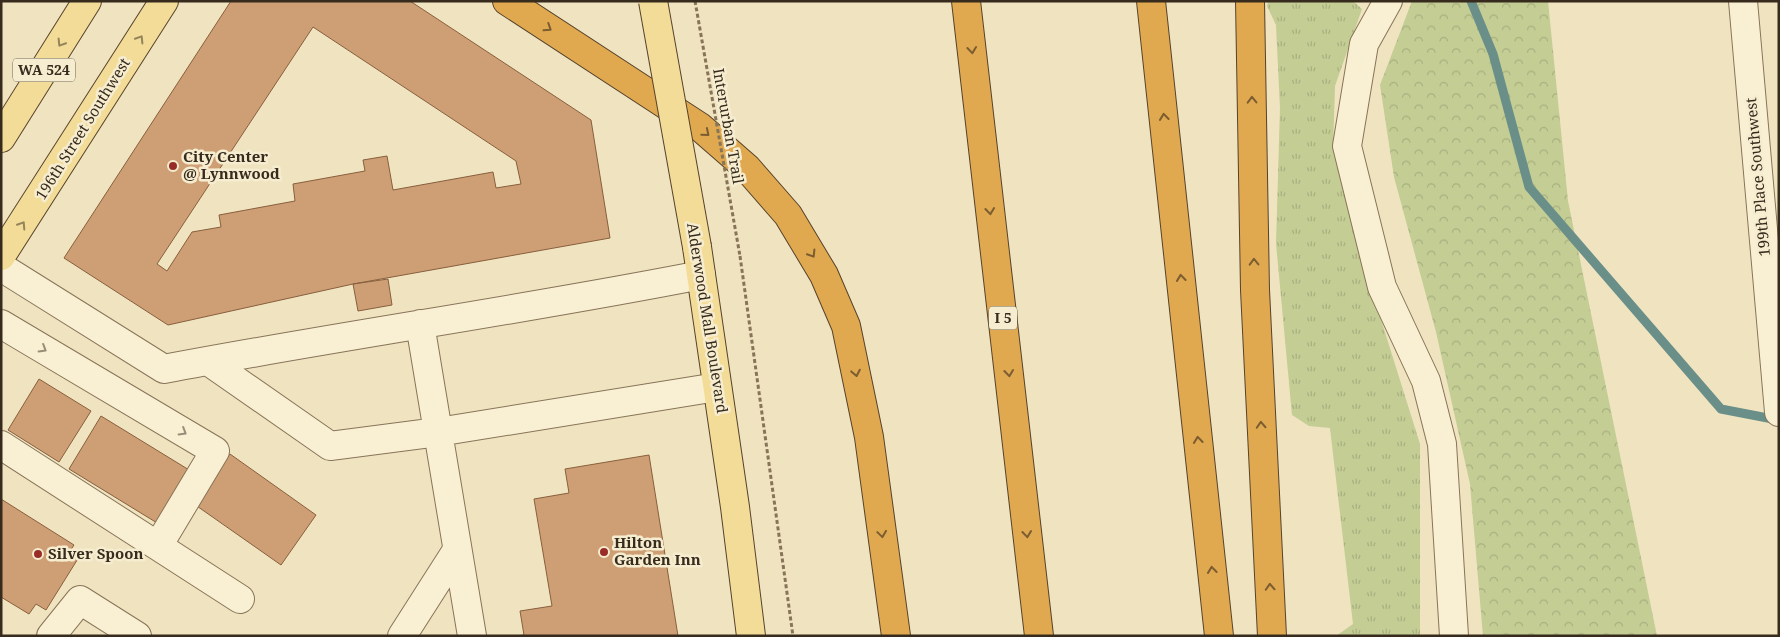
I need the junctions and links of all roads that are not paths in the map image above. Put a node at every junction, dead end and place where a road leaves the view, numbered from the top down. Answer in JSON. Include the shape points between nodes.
{"nodes":[{"id":1,"x":87,"y":1,"type":"edge"},
{"id":2,"x":164,"y":1,"type":"edge"},
{"id":3,"x":508,"y":1,"type":"edge"},
{"id":4,"x":653,"y":1,"type":"edge"},
{"id":5,"x":966,"y":1,"type":"edge"},
{"id":6,"x":1151,"y":1,"type":"edge"},
{"id":7,"x":1250,"y":1,"type":"edge"},
{"id":8,"x":1388,"y":1,"type":"edge"},
{"id":9,"x":1742,"y":1,"type":"edge"},
{"id":10,"x":1,"y":138,"type":"edge"},
{"id":11,"x":1,"y":256,"type":"edge"},
{"id":12,"x":1,"y":268,"type":"edge"},
{"id":13,"x":701,"y":275,"type":"junction"},
{"id":14,"x":1,"y":324,"type":"edge"},
{"id":15,"x":420,"y":324,"type":"junction"},
{"id":16,"x":208,"y":361,"type":"junction"},
{"id":17,"x":717,"y":387,"type":"junction"},
{"id":18,"x":1779,"y":412,"type":"edge"},
{"id":19,"x":438,"y":432,"type":"junction"},
{"id":20,"x":1,"y":445,"type":"edge"},
{"id":21,"x":158,"y":546,"type":"junction"},
{"id":22,"x":457,"y":550,"type":"junction"},
{"id":23,"x":240,"y":599,"type":"dead end"},
{"id":24,"x":51,"y":636,"type":"edge"},
{"id":25,"x":137,"y":636,"type":"edge"},
{"id":26,"x":402,"y":636,"type":"edge"},
{"id":27,"x":472,"y":636,"type":"edge"},
{"id":28,"x":751,"y":636,"type":"edge"},
{"id":29,"x":896,"y":636,"type":"edge"},
{"id":30,"x":1039,"y":636,"type":"edge"},
{"id":31,"x":1219,"y":636,"type":"edge"},
{"id":32,"x":1272,"y":636,"type":"edge"},
{"id":33,"x":1454,"y":636,"type":"edge"}],
"edges":[{"from":1,"to":10,"type":"main road","number":"WA 524","one_way":true},
{"from":11,"to":2,"type":"main road","name":"196th Street Southwest","one_way":true},
{"from":3,"to":29,"type":"highway","one_way":true,"via":[[700,127],[747,168],[788,215],[824,275],[846,326],[869,438]]},
{"from":4,"to":13,"type":"main road","name":"Alderwood Mall Boulevard","bridge":true},
{"from":5,"to":30,"type":"highway","number":"I 5","one_way":true},
{"from":31,"to":6,"type":"highway","one_way":true},
{"from":32,"to":7,"type":"highway","one_way":true,"via":[[1254,290]]},
{"from":8,"to":33,"type":"street","via":[[1364,44],[1347,146],[1382,287],[1426,381],[1442,444]]},
{"from":9,"to":18,"type":"street","name":"199th Place Southwest"},
{"from":12,"to":16,"type":"street","via":[[164,369]]},
{"from":13,"to":15,"type":"street"},
{"from":13,"to":17,"type":"main road","name":"Alderwood Mall Boulevard"},
{"from":14,"to":21,"type":"street","one_way":true,"via":[[215,451]]},
{"from":15,"to":16,"type":"street"},
{"from":15,"to":19,"type":"street"},
{"from":16,"to":19,"type":"street","via":[[330,446]]},
{"from":17,"to":19,"type":"street"},
{"from":17,"to":28,"type":"main road","name":"Alderwood Mall Boulevard"},
{"from":19,"to":22,"type":"street"},
{"from":20,"to":21,"type":"street"},
{"from":21,"to":23,"type":"street"},
{"from":22,"to":26,"type":"street"},
{"from":22,"to":27,"type":"street"},
{"from":24,"to":25,"type":"street","via":[[80,600]]}]}
